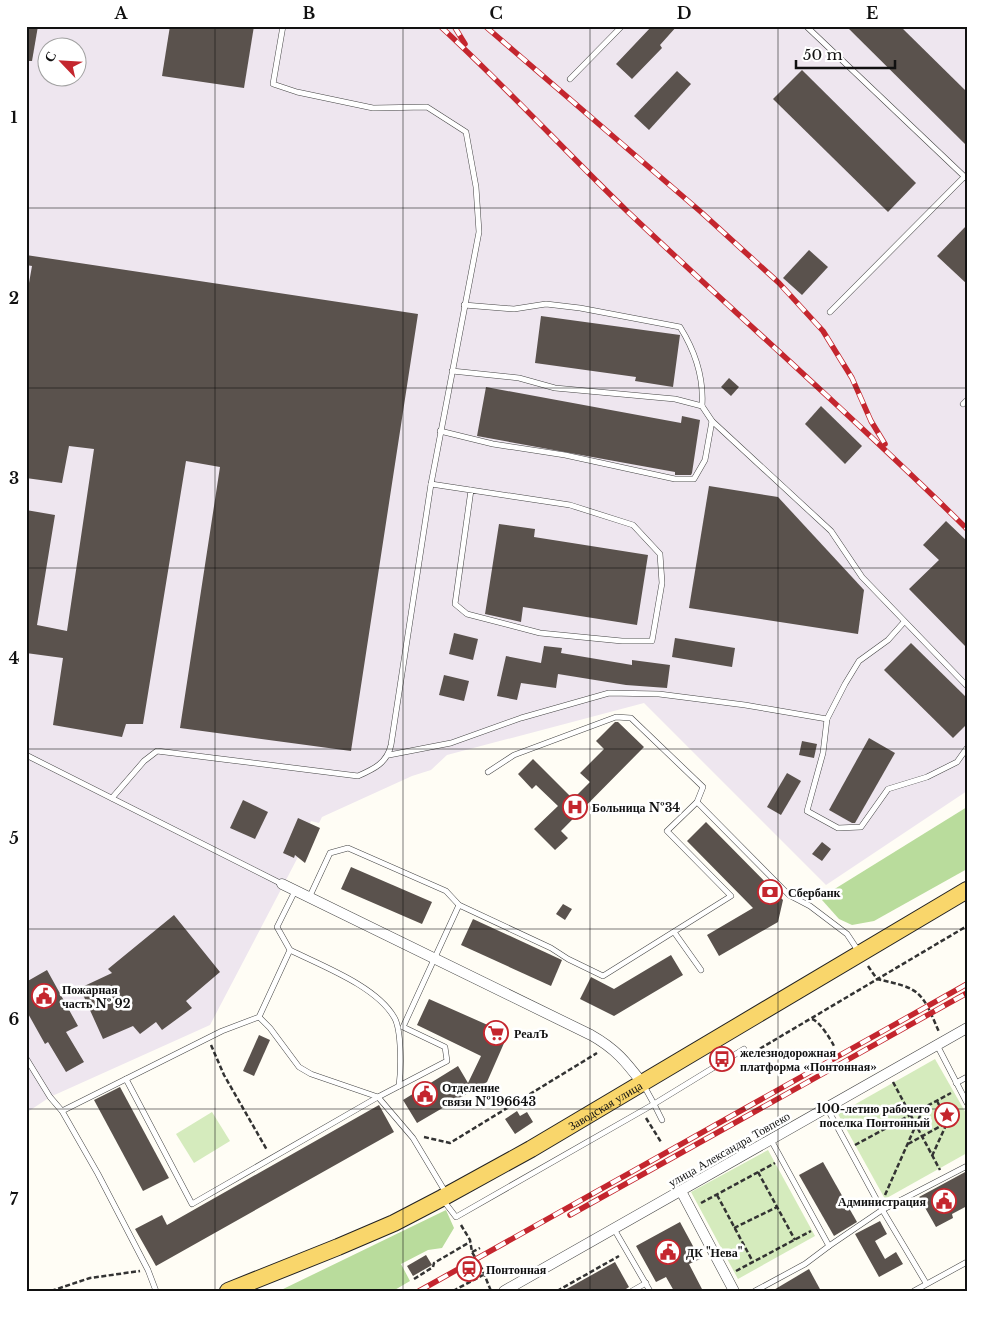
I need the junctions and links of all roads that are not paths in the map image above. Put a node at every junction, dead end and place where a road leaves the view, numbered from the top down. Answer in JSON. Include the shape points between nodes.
{"nodes":[{"id":1,"x":283,"y":26,"type":"edge"},
{"id":2,"x":622,"y":26,"type":"edge"},
{"id":3,"x":806,"y":26,"type":"edge"},
{"id":4,"x":570,"y":79,"type":"dead end"},
{"id":5,"x":965,"y":178,"type":"edge"},
{"id":6,"x":464,"y":305,"type":"junction"},
{"id":7,"x":830,"y":312,"type":"dead end"},
{"id":8,"x":452,"y":371,"type":"junction"},
{"id":9,"x":702,"y":406,"type":"junction"},
{"id":10,"x":712,"y":421,"type":"junction"},
{"id":11,"x":440,"y":431,"type":"junction"},
{"id":12,"x":431,"y":484,"type":"junction"},
{"id":13,"x":471,"y":490,"type":"junction"},
{"id":14,"x":904,"y":622,"type":"junction"},
{"id":15,"x":967,"y":686,"type":"edge"},
{"id":16,"x":827,"y":719,"type":"junction"},
{"id":17,"x":967,"y":748,"type":"edge"},
{"id":18,"x":26,"y":755,"type":"edge"},
{"id":19,"x":389,"y":755,"type":"junction"},
{"id":20,"x":488,"y":772,"type":"dead end"},
{"id":21,"x":112,"y":798,"type":"junction"},
{"id":22,"x":697,"y":802,"type":"junction"},
{"id":23,"x":282,"y":884,"type":"joint"},
{"id":24,"x":967,"y":890,"type":"edge"},
{"id":25,"x":295,"y":891,"type":"junction"},
{"id":26,"x":309,"y":898,"type":"junction"},
{"id":27,"x":459,"y":905,"type":"junction"},
{"id":28,"x":674,"y":932,"type":"junction"},
{"id":29,"x":290,"y":950,"type":"junction"},
{"id":30,"x":861,"y":954,"type":"junction"},
{"id":31,"x":434,"y":959,"type":"junction"},
{"id":32,"x":701,"y":970,"type":"dead end"},
{"id":33,"x":259,"y":1017,"type":"junction"},
{"id":34,"x":395,"y":1018,"type":"junction"},
{"id":35,"x":403,"y":1027,"type":"junction"},
{"id":36,"x":967,"y":1028,"type":"edge"},
{"id":37,"x":937,"y":1045,"type":"junction"},
{"id":38,"x":744,"y":1049,"type":"road end"},
{"id":39,"x":26,"y":1058,"type":"edge"},
{"id":40,"x":967,"y":1077,"type":"edge"},
{"id":41,"x":126,"y":1079,"type":"junction"},
{"id":42,"x":642,"y":1084,"type":"junction"},
{"id":43,"x":399,"y":1086,"type":"junction"},
{"id":44,"x":957,"y":1086,"type":"junction"},
{"id":45,"x":378,"y":1097,"type":"junction"},
{"id":46,"x":967,"y":1102,"type":"edge"},
{"id":47,"x":654,"y":1104,"type":"junction"},
{"id":48,"x":827,"y":1108,"type":"junction"},
{"id":49,"x":62,"y":1111,"type":"junction"},
{"id":50,"x":662,"y":1120,"type":"dead end"},
{"id":51,"x":770,"y":1140,"type":"junction"},
{"id":52,"x":967,"y":1166,"type":"edge"},
{"id":53,"x":681,"y":1191,"type":"junction"},
{"id":54,"x":445,"y":1197,"type":"junction"},
{"id":55,"x":881,"y":1208,"type":"junction"},
{"id":56,"x":614,"y":1229,"type":"junction"},
{"id":57,"x":829,"y":1246,"type":"junction"},
{"id":58,"x":967,"y":1262,"type":"edge"},
{"id":59,"x":646,"y":1283,"type":"junction"},
{"id":60,"x":926,"y":1283,"type":"junction"},
{"id":61,"x":156,"y":1291,"type":"edge"},
{"id":62,"x":228,"y":1291,"type":"edge"},
{"id":63,"x":504,"y":1291,"type":"edge"},
{"id":64,"x":632,"y":1291,"type":"edge"},
{"id":65,"x":650,"y":1291,"type":"edge"},
{"id":66,"x":734,"y":1291,"type":"edge"},
{"id":67,"x":755,"y":1291,"type":"edge"},
{"id":68,"x":914,"y":1291,"type":"edge"}],
"edges":[{"from":1,"to":6,"type":"lane","via":[[273,84],[372,108],[427,106],[466,132],[476,187],[478,232]]},
{"from":2,"to":4,"type":"lane"},
{"from":3,"to":5,"type":"lane"},
{"from":5,"to":7,"type":"lane"},
{"from":6,"to":8,"type":"lane"},
{"from":6,"to":9,"type":"lane","via":[[514,309],[546,304],[680,327],[698,366]]},
{"from":8,"to":9,"type":"lane","via":[[519,378],[555,388],[675,399]]},
{"from":8,"to":11,"type":"lane"},
{"from":9,"to":10,"type":"lane"},
{"from":10,"to":11,"type":"lane","via":[[705,460],[694,479],[675,479]]},
{"from":10,"to":14,"type":"lane","via":[[831,531],[862,577]]},
{"from":11,"to":12,"type":"lane"},
{"from":12,"to":13,"type":"lane"},
{"from":12,"to":19,"type":"lane"},
{"from":13,"to":13,"type":"lane","via":[[570,505],[633,525],[660,554],[662,583],[652,641],[540,633],[467,614],[455,604]]},
{"from":14,"to":15,"type":"lane"},
{"from":14,"to":16,"type":"lane","via":[[888,640],[859,660]]},
{"from":16,"to":17,"type":"lane","via":[[823,753],[806,811],[838,828],[860,827],[888,789],[927,777],[957,762]]},
{"from":16,"to":19,"type":"lane","via":[[659,694],[609,693],[521,718],[451,744]]},
{"from":18,"to":21,"type":"lane"},
{"from":19,"to":21,"type":"lane","via":[[377,768],[358,776],[157,751]]},
{"from":20,"to":22,"type":"lane","via":[[524,751],[616,717],[631,718],[703,787]]},
{"from":21,"to":23,"type":"lane"},
{"from":22,"to":28,"type":"lane","via":[[667,831],[731,896]]},
{"from":22,"to":30,"type":"lane","via":[[790,895],[847,934]]},
{"from":23,"to":25,"type":"street"},
{"from":24,"to":30,"type":"main road","name":"Заводская улица"},
{"from":25,"to":26,"type":"street"},
{"from":25,"to":29,"type":"lane","via":[[277,927]]},
{"from":26,"to":27,"type":"lane","via":[[330,853],[348,848],[446,891]]},
{"from":26,"to":31,"type":"street"},
{"from":27,"to":28,"type":"lane","via":[[603,976]]},
{"from":27,"to":31,"type":"lane"},
{"from":28,"to":32,"type":"lane"},
{"from":29,"to":33,"type":"lane"},
{"from":29,"to":34,"type":"lane","via":[[363,986]]},
{"from":30,"to":42,"type":"main road","name":"Заводская улица"},
{"from":31,"to":35,"type":"lane"},
{"from":31,"to":42,"type":"street","via":[[592,1035],[610,1046]]},
{"from":33,"to":41,"type":"lane","via":[[208,1038]]},
{"from":33,"to":45,"type":"lane","via":[[299,1067]]},
{"from":34,"to":35,"type":"lane"},
{"from":34,"to":43,"type":"lane","via":[[401,1072]]},
{"from":35,"to":43,"type":"lane","via":[[445,1047],[447,1061]]},
{"from":36,"to":37,"type":"street","name":"улица Александра Товпеко"},
{"from":37,"to":44,"type":"lane"},
{"from":37,"to":48,"type":"street","name":"улица Александра Товпеко"},
{"from":38,"to":47,"type":"lane"},
{"from":39,"to":49,"type":"lane"},
{"from":40,"to":44,"type":"lane"},
{"from":41,"to":45,"type":"lane","via":[[192,1204]]},
{"from":41,"to":49,"type":"lane"},
{"from":42,"to":47,"type":"lane"},
{"from":42,"to":54,"type":"main road","name":"Заводская улица"},
{"from":43,"to":45,"type":"lane"},
{"from":44,"to":46,"type":"lane"},
{"from":45,"to":54,"type":"lane","via":[[413,1138]]},
{"from":47,"to":50,"type":"lane"},
{"from":47,"to":54,"type":"lane","via":[[456,1217]]},
{"from":48,"to":51,"type":"street","name":"улица Александра Товпеко"},
{"from":48,"to":55,"type":"lane"},
{"from":49,"to":61,"type":"lane","via":[[98,1174]]},
{"from":51,"to":53,"type":"street","name":"улица Александра Товпеко"},
{"from":51,"to":57,"type":"lane"},
{"from":52,"to":55,"type":"lane"},
{"from":53,"to":56,"type":"street","name":"улица Александра Товпеко"},
{"from":53,"to":66,"type":"street"},
{"from":54,"to":62,"type":"main road","name":"Заводская улица","via":[[394,1223]]},
{"from":55,"to":57,"type":"lane"},
{"from":55,"to":60,"type":"lane"},
{"from":56,"to":59,"type":"lane"},
{"from":56,"to":63,"type":"street","name":"улица Александра Товпеко"},
{"from":57,"to":67,"type":"lane","via":[[806,1264]]},
{"from":58,"to":60,"type":"lane"},
{"from":59,"to":64,"type":"lane"},
{"from":59,"to":65,"type":"lane"},
{"from":60,"to":68,"type":"lane"}]}
